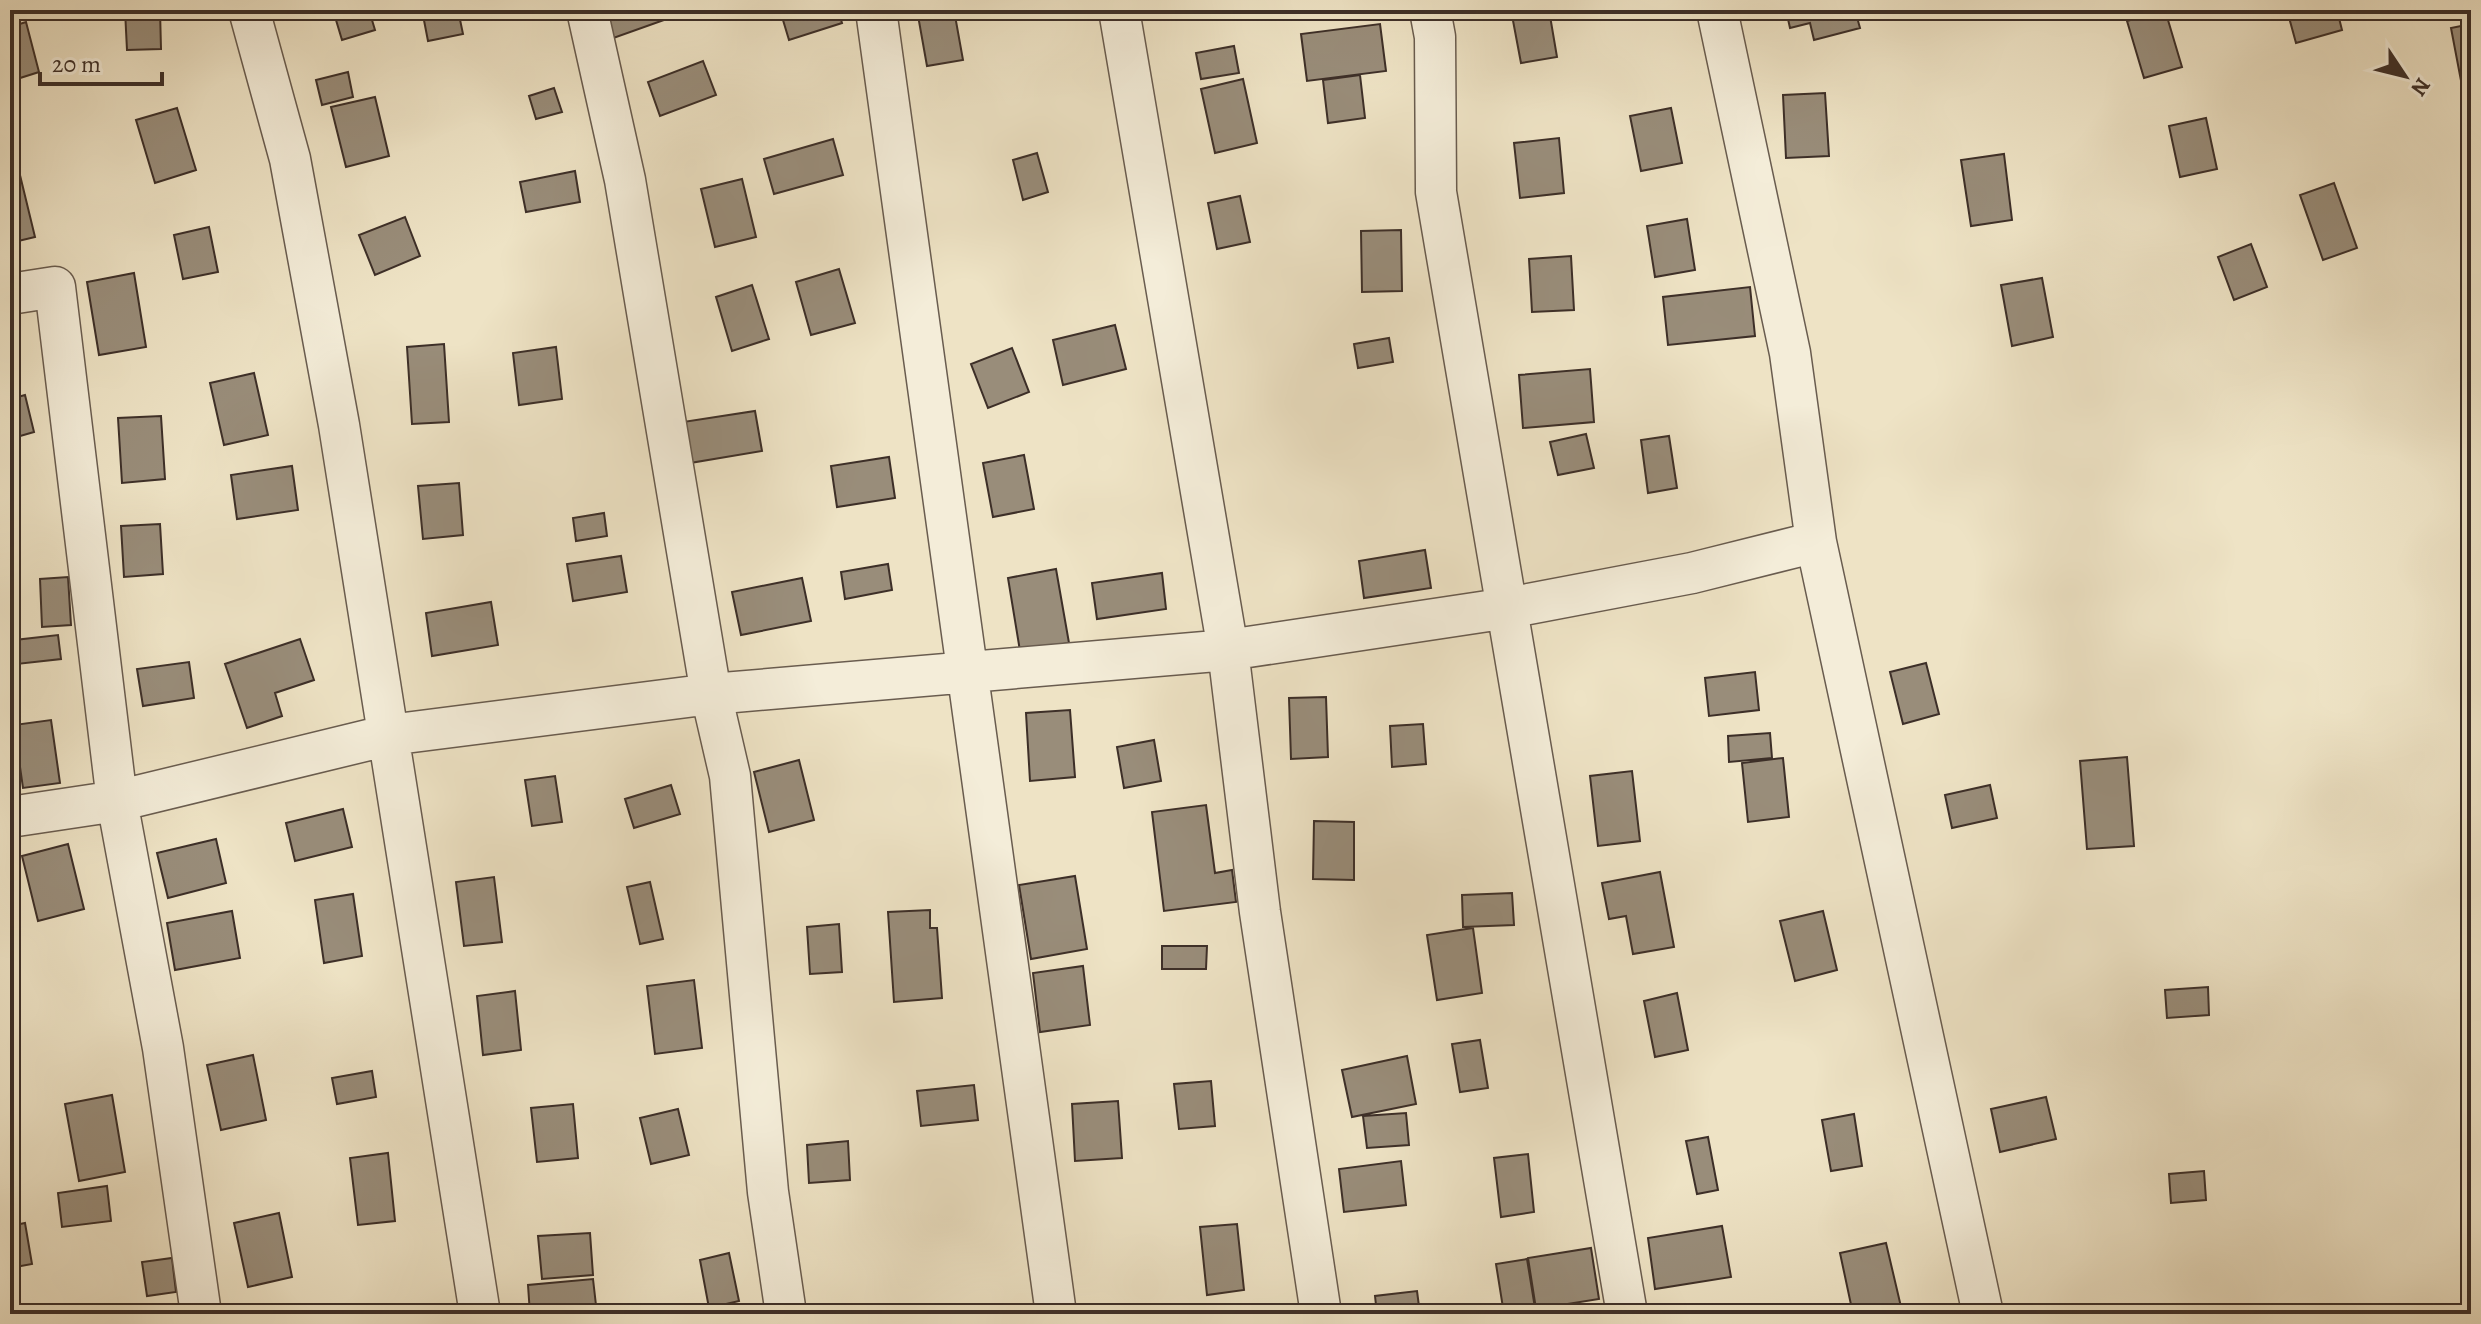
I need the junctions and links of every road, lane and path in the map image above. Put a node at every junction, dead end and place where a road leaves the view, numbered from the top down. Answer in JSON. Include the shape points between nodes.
{"nodes":[{"id":1,"x":249,"y":10,"type":"edge"},
{"id":2,"x":587,"y":10,"type":"edge"},
{"id":3,"x":876,"y":10,"type":"edge"},
{"id":4,"x":1119,"y":10,"type":"edge"},
{"id":5,"x":1430,"y":10,"type":"edge"},
{"id":6,"x":1717,"y":10,"type":"edge"},
{"id":7,"x":10,"y":294,"type":"edge"},
{"id":8,"x":1816,"y":542,"type":"junction"},
{"id":9,"x":1508,"y":608,"type":"junction"},
{"id":10,"x":1228,"y":650,"type":"junction"},
{"id":11,"x":968,"y":671,"type":"junction"},
{"id":12,"x":711,"y":694,"type":"junction"},
{"id":13,"x":389,"y":735,"type":"junction"},
{"id":14,"x":117,"y":801,"type":"junction"},
{"id":15,"x":10,"y":817,"type":"edge"},
{"id":16,"x":201,"y":1314,"type":"edge"},
{"id":17,"x":480,"y":1314,"type":"edge"},
{"id":18,"x":786,"y":1314,"type":"edge"},
{"id":19,"x":1056,"y":1314,"type":"edge"},
{"id":20,"x":1321,"y":1314,"type":"edge"},
{"id":21,"x":1627,"y":1314,"type":"edge"},
{"id":22,"x":1983,"y":1314,"type":"edge"}],
"edges":[{"from":1,"to":13,"type":"street","via":[[290,159]]},
{"from":2,"to":12,"type":"street","via":[[625,180]]},
{"from":3,"to":11,"type":"street"},
{"from":4,"to":10,"type":"street"},
{"from":5,"to":9,"type":"street","via":[[1435,37],[1436,192]]},
{"from":6,"to":8,"type":"street","via":[[1790,353]]},
{"from":7,"to":14,"type":"street","via":[[55,287]]},
{"from":8,"to":9,"type":"street","via":[[1692,573]]},
{"from":8,"to":22,"type":"street"},
{"from":9,"to":10,"type":"street"},
{"from":9,"to":21,"type":"street"},
{"from":10,"to":11,"type":"street"},
{"from":10,"to":20,"type":"street","via":[[1260,912]]},
{"from":11,"to":12,"type":"street"},
{"from":11,"to":19,"type":"street"},
{"from":12,"to":13,"type":"street"},
{"from":12,"to":18,"type":"street","via":[[730,776],[767,1176]]},
{"from":13,"to":14,"type":"street"},
{"from":13,"to":17,"type":"street"},
{"from":14,"to":15,"type":"street"},
{"from":14,"to":16,"type":"street","via":[[163,1048]]}]}
